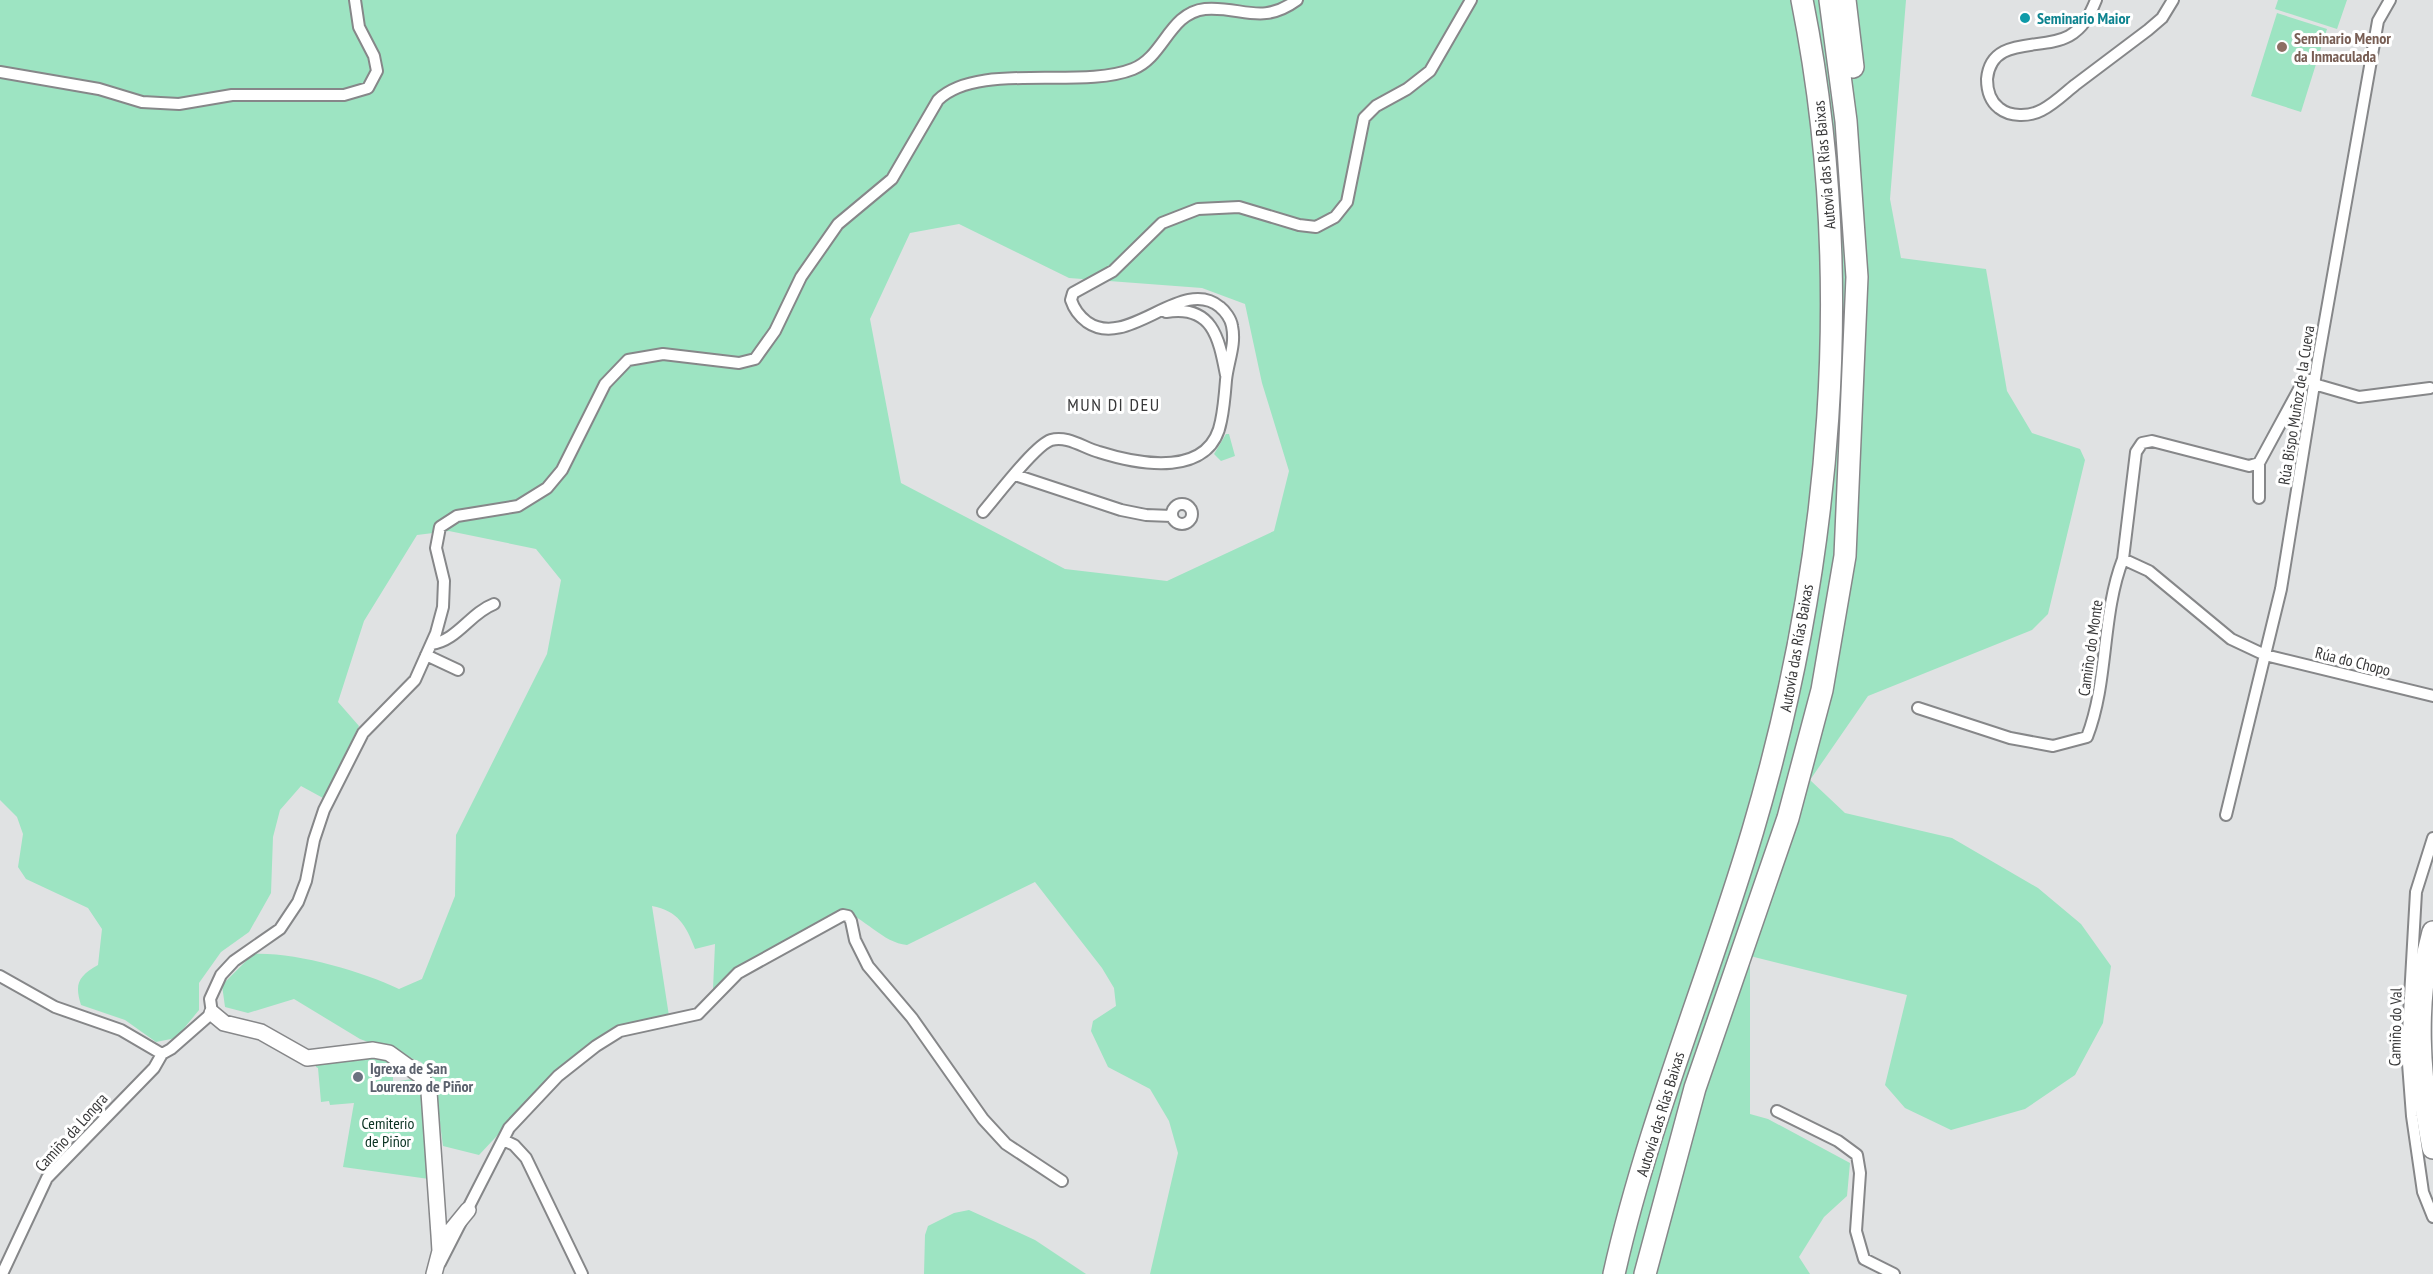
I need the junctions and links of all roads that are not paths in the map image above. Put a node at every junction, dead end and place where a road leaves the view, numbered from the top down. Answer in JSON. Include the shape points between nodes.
{"nodes":[{"id":1,"x":355,"y":0,"type":"edge"},
{"id":2,"x":1297,"y":0,"type":"edge"},
{"id":3,"x":1471,"y":0,"type":"edge"},
{"id":4,"x":1802,"y":0,"type":"edge"},
{"id":5,"x":1830,"y":0,"type":"edge"},
{"id":6,"x":1845,"y":0,"type":"edge"},
{"id":7,"x":2096,"y":0,"type":"edge"},
{"id":8,"x":2173,"y":0,"type":"edge"},
{"id":9,"x":2390,"y":0,"type":"edge"},
{"id":10,"x":0,"y":72,"type":"edge"},
{"id":11,"x":1857,"y":277,"type":"junction"},
{"id":12,"x":1218,"y":306,"type":"junction"},
{"id":13,"x":1149,"y":317,"type":"junction"},
{"id":14,"x":1207,"y":320,"type":"junction"},
{"id":15,"x":1226,"y":378,"type":"junction"},
{"id":16,"x":2314,"y":382,"type":"junction"},
{"id":17,"x":2430,"y":388,"type":"dead end"},
{"id":18,"x":1028,"y":459,"type":"junction"},
{"id":19,"x":2259,"y":463,"type":"junction"},
{"id":20,"x":1015,"y":475,"type":"junction"},
{"id":21,"x":1042,"y":484,"type":"junction"},
{"id":22,"x":2259,"y":498,"type":"dead end"},
{"id":23,"x":982,"y":512,"type":"dead end"},
{"id":24,"x":1172,"y":516,"type":"dead end"},
{"id":25,"x":2123,"y":559,"type":"junction"},
{"id":26,"x":494,"y":604,"type":"dead end"},
{"id":27,"x":431,"y":644,"type":"junction"},
{"id":28,"x":2265,"y":655,"type":"junction"},
{"id":29,"x":426,"y":656,"type":"junction"},
{"id":30,"x":458,"y":670,"type":"dead end"},
{"id":31,"x":2433,"y":696,"type":"edge"},
{"id":32,"x":1918,"y":708,"type":"dead end"},
{"id":33,"x":2226,"y":815,"type":"dead end"},
{"id":34,"x":2433,"y":838,"type":"edge"},
{"id":35,"x":2433,"y":932,"type":"edge"},
{"id":36,"x":0,"y":976,"type":"edge"},
{"id":37,"x":212,"y":1013,"type":"junction"},
{"id":38,"x":162,"y":1054,"type":"junction"},
{"id":39,"x":1777,"y":1111,"type":"dead end"},
{"id":40,"x":503,"y":1140,"type":"junction"},
{"id":41,"x":2433,"y":1148,"type":"edge"},
{"id":42,"x":1062,"y":1181,"type":"dead end"},
{"id":43,"x":468,"y":1210,"type":"junction"},
{"id":44,"x":2433,"y":1217,"type":"edge"},
{"id":45,"x":439,"y":1234,"type":"junction"},
{"id":46,"x":435,"y":1271,"type":"edge"},
{"id":47,"x":2,"y":1274,"type":"edge"},
{"id":48,"x":582,"y":1274,"type":"edge"},
{"id":49,"x":1614,"y":1274,"type":"edge"},
{"id":50,"x":1645,"y":1274,"type":"edge"},
{"id":51,"x":1894,"y":1274,"type":"edge"}],
"edges":[{"from":1,"to":10,"type":"street","via":[[359,27],[377,71],[368,88],[344,95],[241,94],[179,104],[142,102],[88,87]]},
{"from":2,"to":27,"type":"street","via":[[1263,14],[1205,9],[1195,12],[1179,21],[1150,58],[1132,70],[977,82],[944,95],[892,179],[838,224],[801,277],[775,331],[754,359],[739,363],[663,354],[628,360],[605,384],[562,470],[547,488],[518,506],[457,516],[440,527],[436,548],[445,598]]},
{"from":3,"to":13,"type":"street","via":[[1430,72],[1366,113],[1347,202],[1335,217],[1316,226],[1299,225],[1239,207],[1198,209],[1162,223],[1113,271],[1080,287],[1071,297],[1078,313],[1100,327],[1120,327]]},
{"from":4,"to":49,"type":"highway","name":"Autovía das Rías Baixas","via":[[1821,125],[1830,227],[1832,363],[1820,503],[1799,642],[1779,737],[1753,832],[1658,1113]]},
{"from":5,"to":11,"type":"highway","name":"Autovía das Rías Baixas","via":[[1846,121]]},
{"from":6,"to":11,"type":"highway","via":[[1851,35],[1863,212]]},
{"from":7,"to":8,"type":"street","via":[[2087,20],[2070,36],[2055,42],[2018,46],[1997,57],[1990,66],[1988,89],[1997,107],[2018,115],[2042,110],[2148,30],[2162,18]]},
{"from":9,"to":16,"type":"street","name":"Rúa Bispo Muñoz de la Cueva","via":[[2378,21]]},
{"from":11,"to":50,"type":"highway","name":"Autovía das Rías Baixas","via":[[1845,556],[1822,690],[1788,818],[1695,1088]]},
{"from":12,"to":13,"type":"street","via":[[1205,300],[1191,300]]},
{"from":12,"to":14,"type":"street","via":[[1210,309]]},
{"from":12,"to":15,"type":"street","via":[[1232,326],[1233,352]]},
{"from":13,"to":14,"type":"street","via":[[1183,311]]},
{"from":14,"to":15,"type":"street","via":[[1217,335]]},
{"from":15,"to":18,"type":"street","via":[[1218,432],[1207,450],[1193,459],[1178,463],[1133,461],[1061,438],[1047,441]]},
{"from":16,"to":17,"type":"street","via":[[2359,397]]},
{"from":16,"to":19,"type":"street","via":[[2304,380]]},
{"from":16,"to":28,"type":"street","name":"Rúa Bispo Muñoz de la Cueva","via":[[2281,589]]},
{"from":18,"to":20,"type":"street"},
{"from":18,"to":21,"type":"street"},
{"from":19,"to":22,"type":"street"},
{"from":19,"to":25,"type":"street","via":[[2249,466],[2152,441],[2142,443],[2136,452]]},
{"from":20,"to":21,"type":"street"},
{"from":20,"to":23,"type":"street"},
{"from":21,"to":24,"type":"street","via":[[1121,510]]},
{"from":25,"to":28,"type":"street","via":[[2150,571],[2231,639]]},
{"from":25,"to":32,"type":"street","name":"Camiño do Monte","via":[[2114,581],[2096,712],[2087,737],[2053,746],[2010,738]]},
{"from":26,"to":27,"type":"street","via":[[481,610],[450,638]]},
{"from":27,"to":29,"type":"street"},
{"from":28,"to":31,"type":"street","name":"Rúa do Chopo"},
{"from":28,"to":33,"type":"street","name":"Rúa Bispo Muñoz de la Cueva"},
{"from":29,"to":30,"type":"street"},
{"from":29,"to":37,"type":"street","via":[[412,685],[371,722],[350,756],[318,824],[306,881],[292,913],[280,928],[221,975],[210,999]]},
{"from":34,"to":44,"type":"street","name":"Camiño do Val","via":[[2416,892],[2407,1050],[2423,1192]]},
{"from":35,"to":41,"type":"highway","via":[[2426,956],[2418,1033]]},
{"from":36,"to":38,"type":"street","via":[[55,1008],[121,1030]]},
{"from":37,"to":38,"type":"street","name":"Camiño da Longra"},
{"from":37,"to":45,"type":"street","via":[[224,1023],[261,1032],[300,1056],[316,1058],[381,1050],[421,1076],[429,1092]]},
{"from":38,"to":47,"type":"street","name":"Camiño da Longra","via":[[154,1068],[47,1178]]},
{"from":39,"to":51,"type":"street","via":[[1839,1141],[1857,1155],[1860,1173],[1856,1231],[1864,1259]]},
{"from":40,"to":42,"type":"street","via":[[516,1118],[558,1076],[596,1046],[630,1028],[698,1014],[738,973],[843,915],[848,916],[860,952],[874,974],[912,1018],[983,1119],[1006,1144]]},
{"from":40,"to":43,"type":"street"},
{"from":40,"to":48,"type":"street","via":[[526,1158]]},
{"from":43,"to":45,"type":"street","via":[[450,1232]]},
{"from":43,"to":46,"type":"street"},
{"from":45,"to":46,"type":"street"}]}
